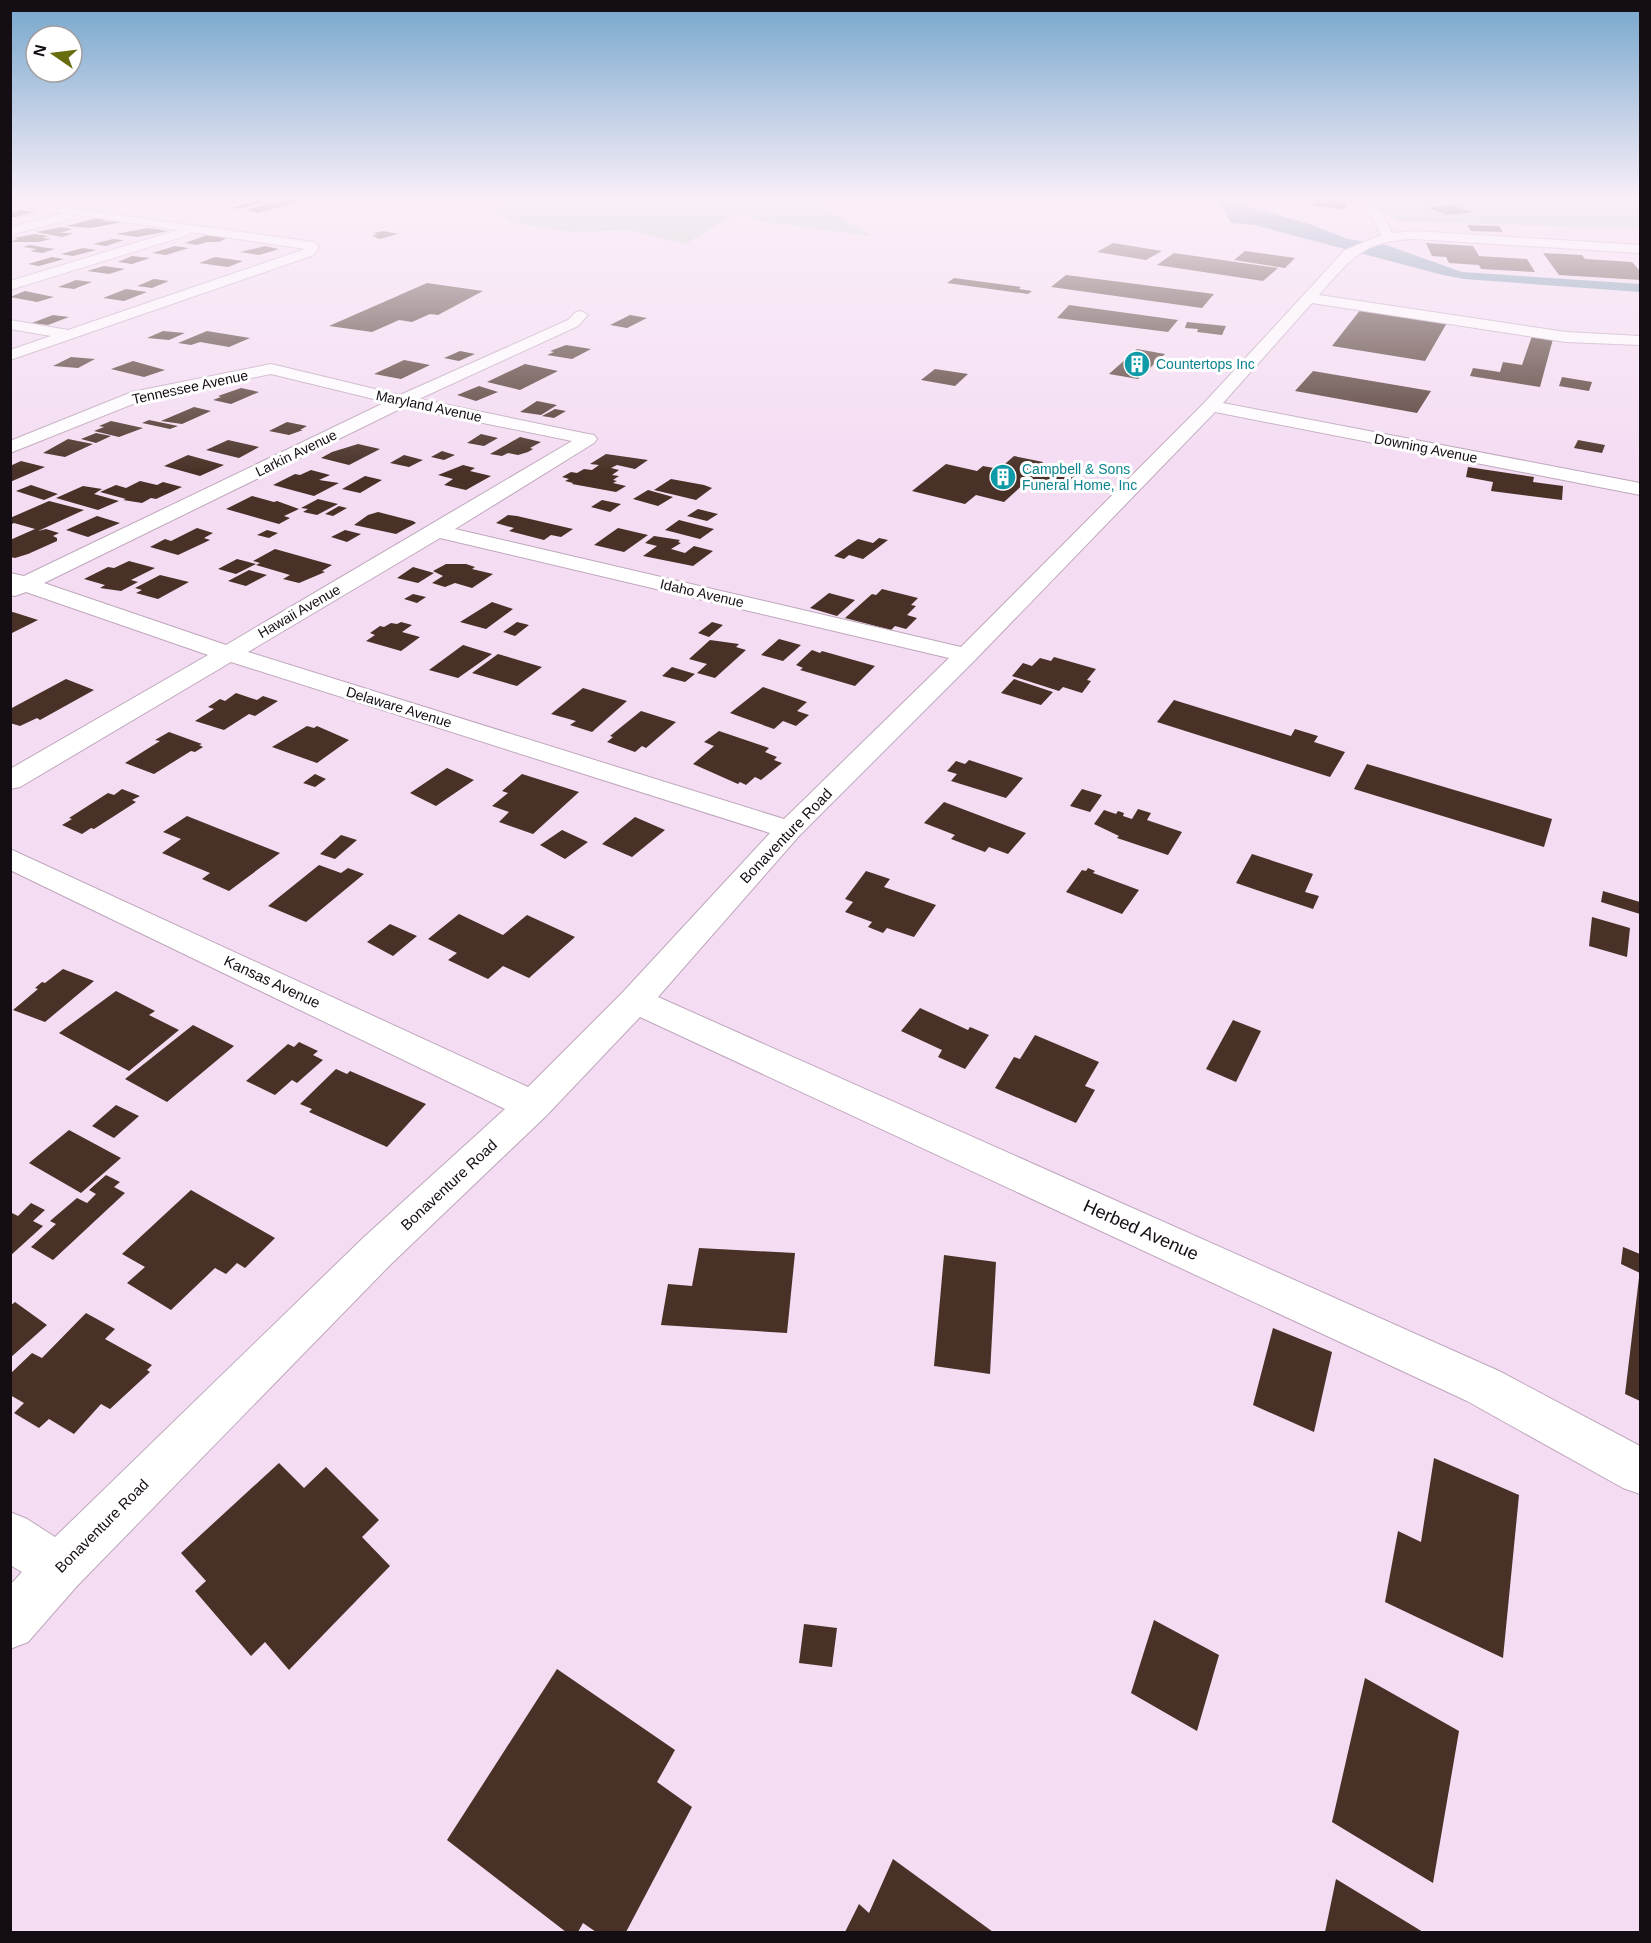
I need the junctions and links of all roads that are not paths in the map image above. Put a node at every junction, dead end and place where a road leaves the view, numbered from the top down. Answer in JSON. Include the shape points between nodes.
{"nodes":[{"id":1,"x":195,"y":291,"type":"edge"},
{"id":2,"x":1315,"y":291,"type":"edge"},
{"id":3,"x":1308,"y":298,"type":"junction"},
{"id":4,"x":581,"y":315,"type":"dead end"},
{"id":5,"x":10,"y":324,"type":"edge"},
{"id":6,"x":67,"y":334,"type":"junction"},
{"id":7,"x":1641,"y":341,"type":"edge"},
{"id":8,"x":10,"y":355,"type":"edge"},
{"id":9,"x":271,"y":369,"type":"joint"},
{"id":10,"x":402,"y":401,"type":"junction"},
{"id":11,"x":1211,"y":406,"type":"junction"},
{"id":12,"x":588,"y":439,"type":"joint"},
{"id":13,"x":10,"y":448,"type":"edge"},
{"id":14,"x":1641,"y":489,"type":"edge"},
{"id":15,"x":437,"y":531,"type":"junction"},
{"id":16,"x":16,"y":585,"type":"edge"},
{"id":17,"x":226,"y":653,"type":"junction"},
{"id":18,"x":966,"y":655,"type":"junction"},
{"id":19,"x":10,"y":781,"type":"edge"},
{"id":20,"x":789,"y":830,"type":"junction"},
{"id":21,"x":10,"y":858,"type":"edge"},
{"id":22,"x":635,"y":1000,"type":"junction"},
{"id":23,"x":533,"y":1106,"type":"junction"},
{"id":24,"x":1641,"y":1471,"type":"edge"},
{"id":25,"x":10,"y":1536,"type":"edge"},
{"id":26,"x":59,"y":1569,"type":"junction"},
{"id":27,"x":10,"y":1624,"type":"edge"}],
"edges":[{"from":1,"to":6,"type":"street"},
{"from":2,"to":3,"type":"street","name":"Bonaventure Road"},
{"from":3,"to":7,"type":"street","via":[[1566,337]]},
{"from":3,"to":11,"type":"street","name":"Bonaventure Road"},
{"from":4,"to":10,"type":"street","name":"Larkin Avenue","via":[[573,323]]},
{"from":5,"to":6,"type":"street"},
{"from":6,"to":8,"type":"street"},
{"from":9,"to":10,"type":"street","name":"Maryland Avenue"},
{"from":9,"to":13,"type":"street","name":"Tennessee Avenue","via":[[138,396]]},
{"from":10,"to":12,"type":"street","name":"Maryland Avenue"},
{"from":10,"to":16,"type":"street","name":"Larkin Avenue"},
{"from":11,"to":14,"type":"street","name":"Downing Avenue"},
{"from":11,"to":18,"type":"street","name":"Bonaventure Road"},
{"from":12,"to":15,"type":"street","name":"Hawaii Avenue"},
{"from":15,"to":17,"type":"street","name":"Hawaii Avenue"},
{"from":15,"to":18,"type":"street","name":"Idaho Avenue"},
{"from":16,"to":17,"type":"street","name":"Delaware Avenue"},
{"from":17,"to":19,"type":"street","name":"Hawaii Avenue"},
{"from":17,"to":20,"type":"street","name":"Delaware Avenue"},
{"from":18,"to":20,"type":"street","name":"Bonaventure Road"},
{"from":20,"to":22,"type":"street","name":"Bonaventure Road"},
{"from":21,"to":23,"type":"street","name":"Kansas Avenue"},
{"from":22,"to":23,"type":"street","name":"Bonaventure Road"},
{"from":22,"to":24,"type":"street","name":"Herbed Avenue","via":[[1483,1386]]},
{"from":23,"to":26,"type":"street","name":"Bonaventure Road","via":[[377,1251]]},
{"from":25,"to":26,"type":"street"},
{"from":26,"to":27,"type":"street","name":"Bonaventure Road"}]}
